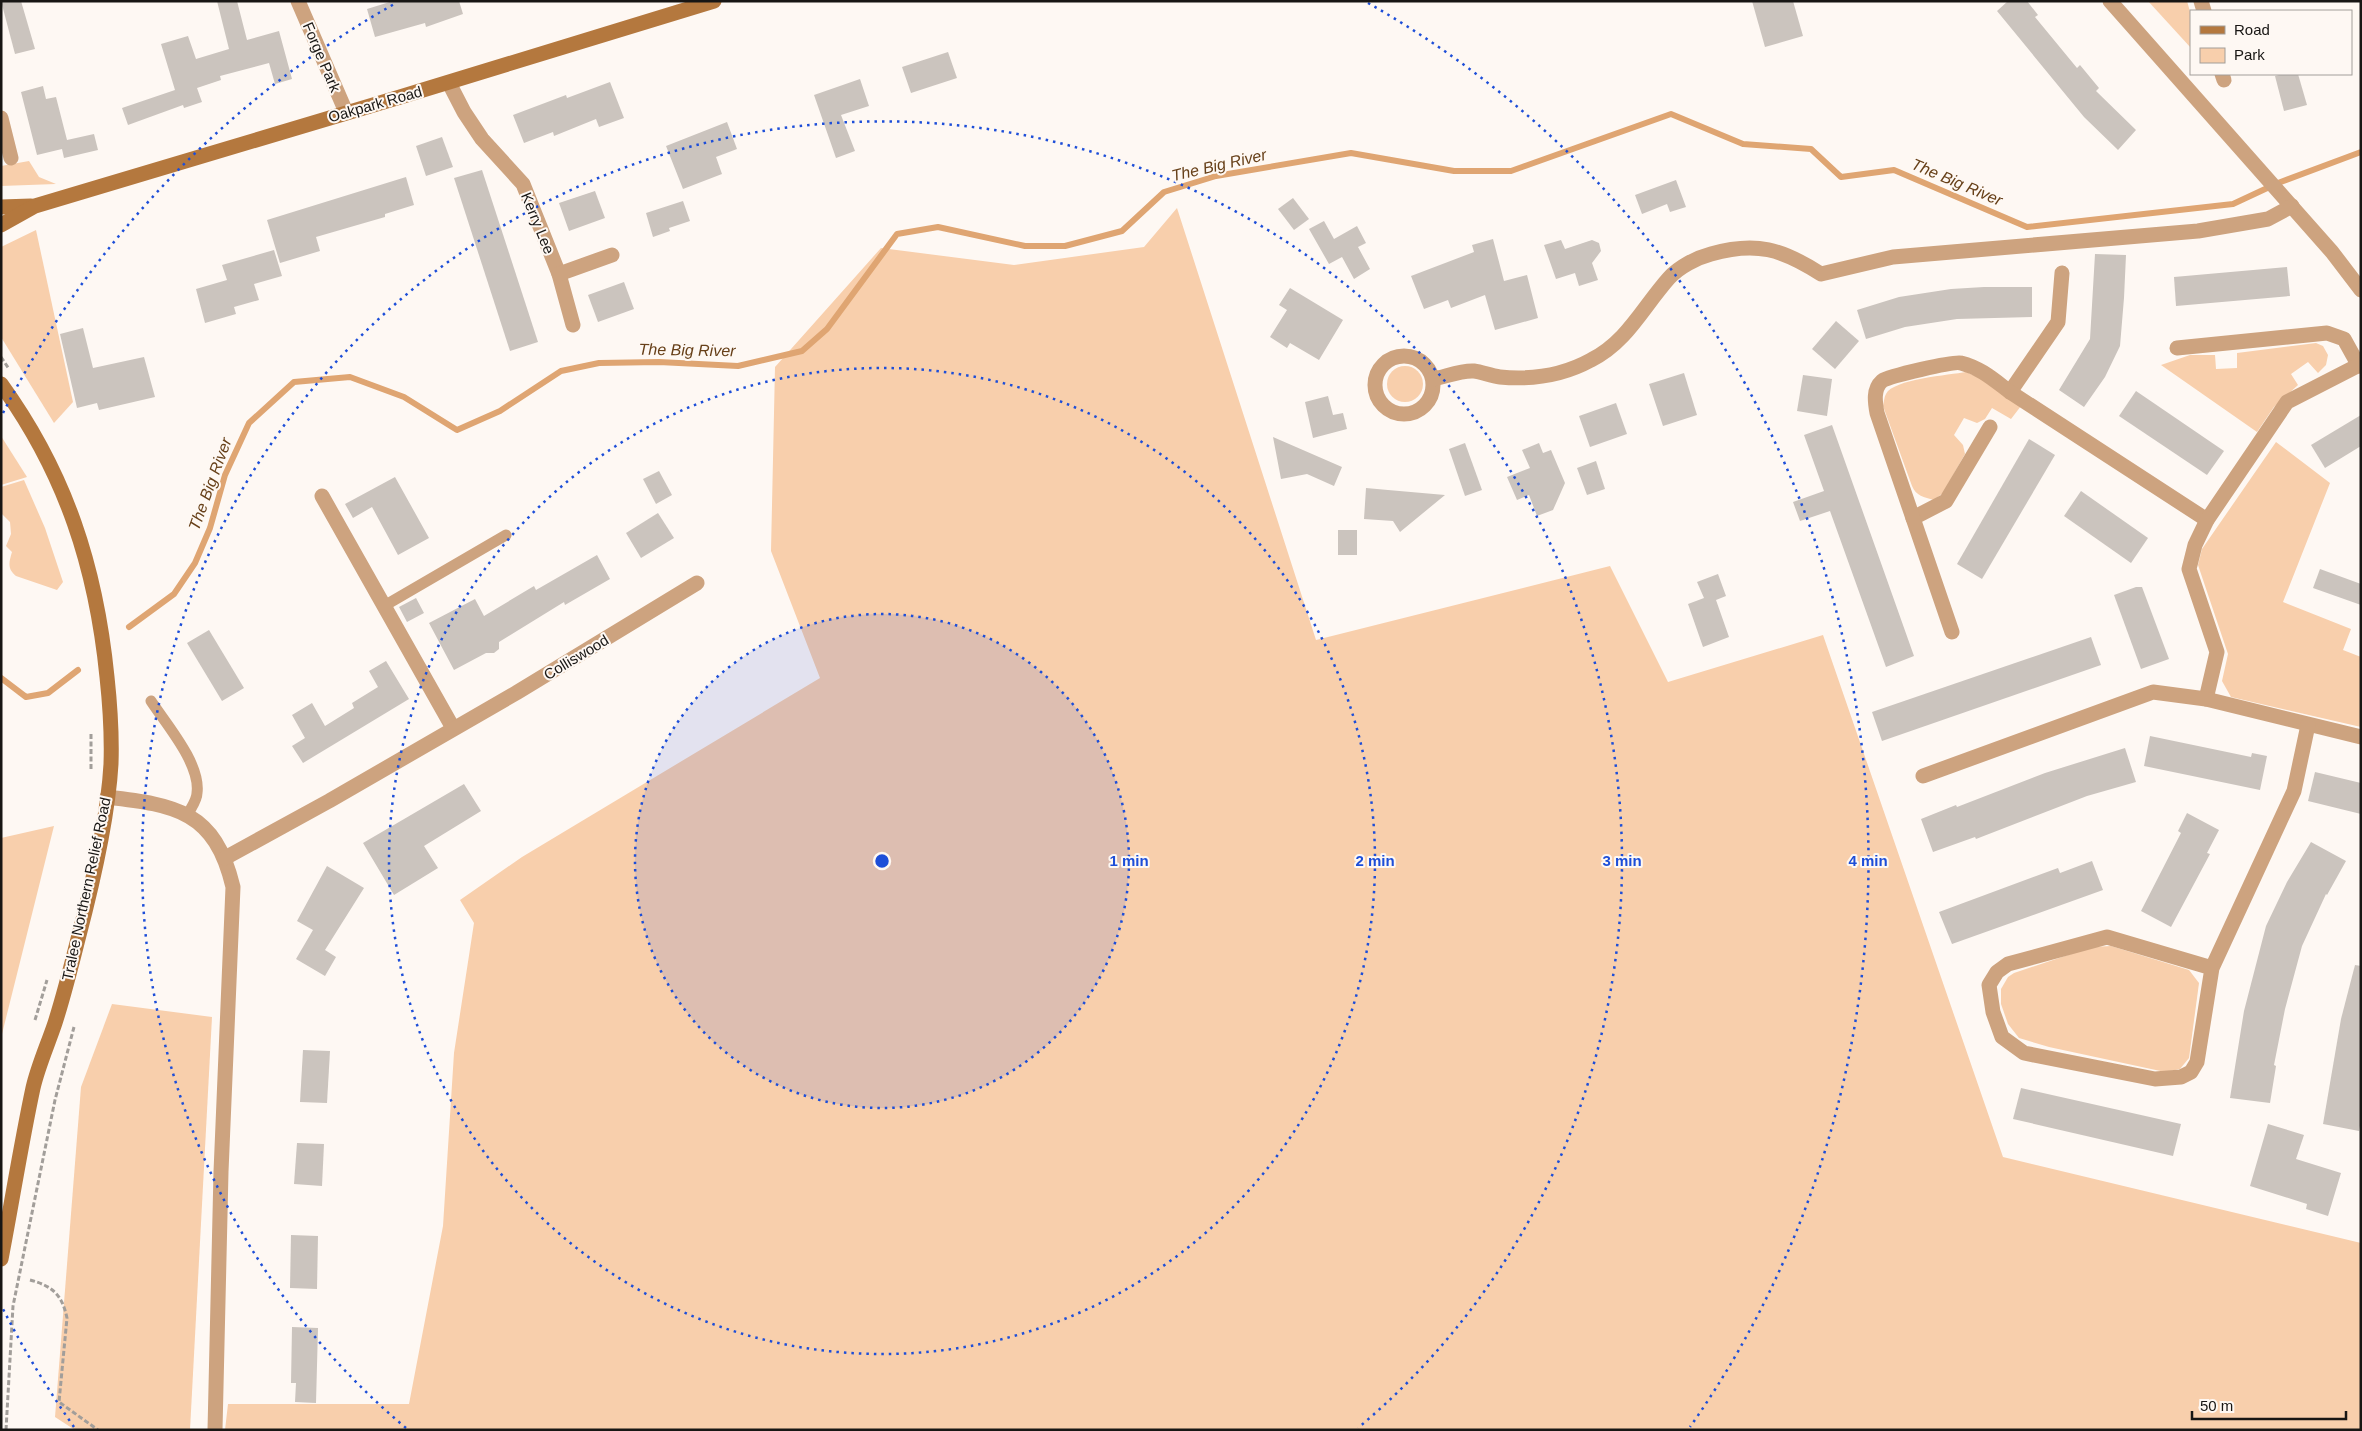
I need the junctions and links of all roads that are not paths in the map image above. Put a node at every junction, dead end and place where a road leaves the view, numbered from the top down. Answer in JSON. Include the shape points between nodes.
{"nodes":[{"id":1,"x":298,"y":1,"type":"edge"},
{"id":2,"x":714,"y":1,"type":"edge"},
{"id":3,"x":2110,"y":1,"type":"edge"},
{"id":4,"x":449,"y":83,"type":"junction"},
{"id":5,"x":346,"y":112,"type":"junction"},
{"id":6,"x":1,"y":118,"type":"edge"},
{"id":7,"x":11,"y":158,"type":"dead end"},
{"id":8,"x":2287,"y":201,"type":"junction"},
{"id":9,"x":35,"y":206,"type":"junction"},
{"id":10,"x":1,"y":207,"type":"edge"},
{"id":11,"x":1,"y":225,"type":"edge"},
{"id":12,"x":612,"y":254,"type":"dead end"},
{"id":13,"x":2062,"y":273,"type":"dead end"},
{"id":14,"x":559,"y":274,"type":"junction"},
{"id":15,"x":2361,"y":290,"type":"edge"},
{"id":16,"x":574,"y":325,"type":"dead end"},
{"id":17,"x":2177,"y":348,"type":"dead end"},
{"id":18,"x":2360,"y":365,"type":"edge"},
{"id":19,"x":1433,"y":379,"type":"dead end"},
{"id":20,"x":1,"y":384,"type":"edge"},
{"id":21,"x":2010,"y":392,"type":"junction"},
{"id":22,"x":1990,"y":427,"type":"dead end"},
{"id":23,"x":322,"y":496,"type":"dead end"},
{"id":24,"x":1913,"y":518,"type":"junction"},
{"id":25,"x":2207,"y":520,"type":"junction"},
{"id":26,"x":506,"y":535,"type":"dead end"},
{"id":27,"x":697,"y":583,"type":"dead end"},
{"id":28,"x":384,"y":606,"type":"junction"},
{"id":29,"x":1952,"y":632,"type":"dead end"},
{"id":30,"x":2206,"y":699,"type":"junction"},
{"id":31,"x":151,"y":701,"type":"dead end"},
{"id":32,"x":2308,"y":726,"type":"junction"},
{"id":33,"x":453,"y":728,"type":"junction"},
{"id":34,"x":2361,"y":737,"type":"edge"},
{"id":35,"x":1923,"y":776,"type":"dead end"},
{"id":36,"x":107,"y":798,"type":"junction"},
{"id":37,"x":188,"y":814,"type":"junction"},
{"id":38,"x":225,"y":858,"type":"junction"},
{"id":39,"x":2212,"y":968,"type":"junction"},
{"id":40,"x":1,"y":1259,"type":"edge"},
{"id":41,"x":215,"y":1430,"type":"edge"}],
"edges":[{"from":1,"to":5,"type":"street","name":"Forge Park"},
{"from":2,"to":4,"type":"street","name":"Oakpark Road"},
{"from":3,"to":8,"type":"street"},
{"from":4,"to":5,"type":"street","name":"Oakpark Road"},
{"from":4,"to":14,"type":"street","name":"Kerry Lee","via":[[482,139],[523,184]]},
{"from":5,"to":9,"type":"street","name":"Oakpark Road"},
{"from":6,"to":7,"type":"street"},
{"from":8,"to":15,"type":"street"},
{"from":8,"to":19,"type":"street","via":[[2268,219],[2198,230],[1893,257],[1821,274],[1780,253],[1758,247],[1735,247],[1696,258],[1670,277],[1623,338],[1592,360],[1551,377],[1499,377],[1472,371]]},
{"from":9,"to":10,"type":"street"},
{"from":9,"to":11,"type":"street"},
{"from":12,"to":14,"type":"street"},
{"from":13,"to":21,"type":"street","via":[[2058,322]]},
{"from":14,"to":16,"type":"street","name":"Kerry Lee"},
{"from":17,"to":18,"type":"street","via":[[2327,333],[2344,339]]},
{"from":18,"to":25,"type":"street","via":[[2288,402]]},
{"from":20,"to":36,"type":"street","name":"Tralee Northern Relief Road","via":[[57,478],[87,560],[103,636],[110,705],[111,763]]},
{"from":21,"to":24,"type":"street","via":[[1979,368],[1958,362],[1882,381],[1874,395],[1877,413]]},
{"from":21,"to":25,"type":"street"},
{"from":22,"to":24,"type":"street","via":[[1946,501]]},
{"from":23,"to":28,"type":"street"},
{"from":24,"to":29,"type":"street"},
{"from":25,"to":30,"type":"street","via":[[2189,568],[2217,652]]},
{"from":26,"to":28,"type":"lane"},
{"from":27,"to":33,"type":"street","name":"Colliswood"},
{"from":28,"to":33,"type":"street"},
{"from":30,"to":32,"type":"street"},
{"from":30,"to":35,"type":"street","via":[[2153,692]]},
{"from":31,"to":37,"type":"lane","via":[[190,760],[197,777],[198,794]]},
{"from":32,"to":34,"type":"street"},
{"from":32,"to":39,"type":"street","via":[[2294,791]]},
{"from":33,"to":38,"type":"street","name":"Colliswood"},
{"from":36,"to":37,"type":"street","via":[[170,806]]},
{"from":36,"to":40,"type":"street","name":"Tralee Northern Relief Road","via":[[79,937],[34,1086]]},
{"from":37,"to":38,"type":"street","via":[[208,832]]},
{"from":38,"to":41,"type":"street","via":[[233,887],[221,1172]]},
{"from":39,"to":39,"type":"street","via":[[2197,1062],[2191,1072],[2181,1077],[2155,1080],[2024,1052],[2002,1037],[1993,1012],[1989,985],[1997,972],[2008,964],[2107,937]]}]}
